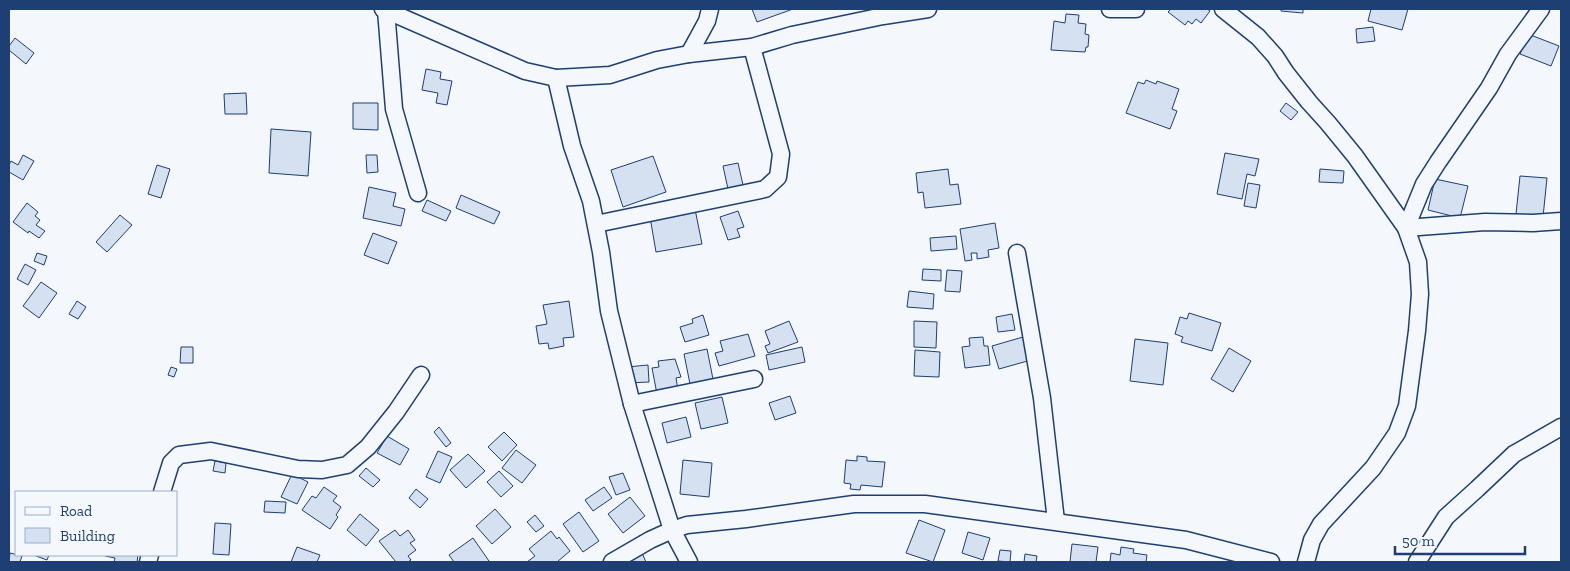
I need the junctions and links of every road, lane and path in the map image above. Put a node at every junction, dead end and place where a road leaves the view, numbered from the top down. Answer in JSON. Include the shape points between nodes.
{"nodes":[{"id":1,"x":384,"y":9,"type":"edge"},
{"id":2,"x":710,"y":9,"type":"edge"},
{"id":3,"x":928,"y":9,"type":"edge"},
{"id":4,"x":1110,"y":9,"type":"edge"},
{"id":5,"x":1136,"y":9,"type":"edge"},
{"id":6,"x":1223,"y":9,"type":"edge"},
{"id":7,"x":1541,"y":9,"type":"edge"},
{"id":8,"x":752,"y":47,"type":"junction"},
{"id":9,"x":689,"y":54,"type":"junction"},
{"id":10,"x":556,"y":78,"type":"junction"},
{"id":11,"x":418,"y":193,"type":"dead end"},
{"id":12,"x":1561,"y":221,"type":"edge"},
{"id":13,"x":596,"y":224,"type":"junction"},
{"id":14,"x":1406,"y":228,"type":"junction"},
{"id":15,"x":1016,"y":253,"type":"dead end"},
{"id":16,"x":421,"y":376,"type":"dead end"},
{"id":17,"x":754,"y":379,"type":"dead end"},
{"id":18,"x":632,"y":404,"type":"junction"},
{"id":19,"x":1561,"y":427,"type":"edge"},
{"id":20,"x":162,"y":491,"type":"edge"},
{"id":21,"x":1056,"y":522,"type":"junction"},
{"id":22,"x":672,"y":530,"type":"junction"},
{"id":23,"x":612,"y":562,"type":"edge"},
{"id":24,"x":690,"y":562,"type":"edge"},
{"id":25,"x":1271,"y":562,"type":"edge"},
{"id":26,"x":1306,"y":562,"type":"edge"},
{"id":27,"x":1417,"y":562,"type":"edge"}],
"edges":[{"from":1,"to":10,"type":"street","via":[[524,71]]},
{"from":1,"to":11,"type":"street","via":[[394,109]]},
{"from":2,"to":9,"type":"street"},
{"from":3,"to":8,"type":"street","via":[[819,29]]},
{"from":4,"to":5,"type":"street"},
{"from":6,"to":14,"type":"street","via":[[1258,37],[1274,56],[1355,156]]},
{"from":7,"to":14,"type":"street","via":[[1424,184]]},
{"from":8,"to":9,"type":"street"},
{"from":8,"to":13,"type":"street","via":[[781,154],[778,177],[765,189]]},
{"from":9,"to":10,"type":"street","via":[[657,60],[610,76]]},
{"from":10,"to":13,"type":"street","via":[[572,146]]},
{"from":12,"to":14,"type":"street"},
{"from":13,"to":18,"type":"street","via":[[609,311]]},
{"from":14,"to":26,"type":"street","via":[[1418,262],[1420,294],[1407,406],[1398,433],[1373,468],[1321,524]]},
{"from":15,"to":21,"type":"street","via":[[1042,398]]},
{"from":16,"to":20,"type":"street","via":[[368,447],[347,466],[298,469],[211,451],[179,455],[171,464]]},
{"from":17,"to":18,"type":"street"},
{"from":18,"to":22,"type":"street"},
{"from":19,"to":27,"type":"street","via":[[1514,454],[1446,517]]},
{"from":21,"to":22,"type":"street","via":[[925,504],[864,504],[687,525]]},
{"from":21,"to":25,"type":"street","via":[[1186,540]]},
{"from":22,"to":23,"type":"street"},
{"from":22,"to":24,"type":"street"}]}
